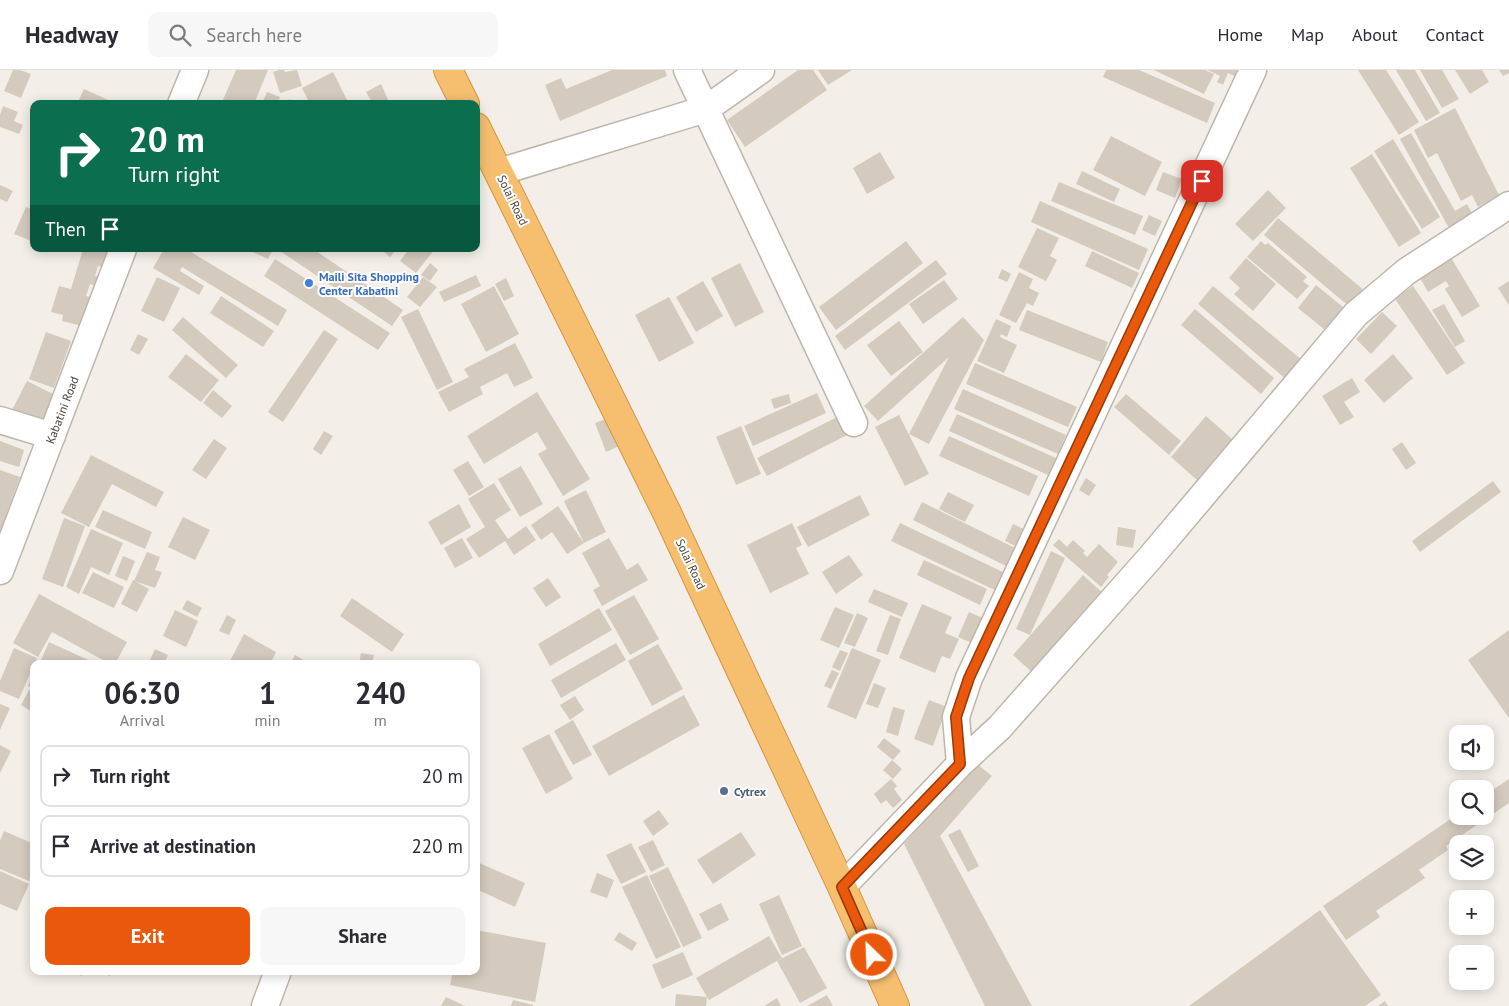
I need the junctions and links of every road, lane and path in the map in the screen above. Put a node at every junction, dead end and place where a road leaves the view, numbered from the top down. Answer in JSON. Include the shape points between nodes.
{"nodes":[{"id":1,"x":195,"y":70,"type":"edge"},
{"id":2,"x":448,"y":70,"type":"edge"},
{"id":3,"x":687,"y":70,"type":"edge"},
{"id":4,"x":761,"y":70,"type":"edge"},
{"id":5,"x":1274,"y":70,"type":"edge"},
{"id":6,"x":1249,"y":81,"type":"edge"},
{"id":7,"x":183,"y":100,"type":"edge"},
{"id":8,"x":463,"y":100,"type":"edge"},
{"id":9,"x":706,"y":109,"type":"junction"},
{"id":10,"x":480,"y":134,"type":"edge"},
{"id":11,"x":499,"y":172,"type":"junction"},
{"id":12,"x":1509,"y":205,"type":"edge"},
{"id":13,"x":122,"y":252,"type":"edge"},
{"id":14,"x":0,"y":420,"type":"edge"},
{"id":15,"x":854,"y":423,"type":"dead end"},
{"id":16,"x":52,"y":436,"type":"junction"},
{"id":17,"x":0,"y":571,"type":"edge"},
{"id":18,"x":960,"y":764,"type":"junction"},
{"id":19,"x":842,"y":887,"type":"junction"},
{"id":20,"x":277,"y":975,"type":"edge"},
{"id":21,"x":265,"y":1006,"type":"edge"},
{"id":22,"x":895,"y":1006,"type":"edge"}],
"edges":[{"from":1,"to":7,"type":"street"},
{"from":2,"to":8,"type":"highway"},
{"from":3,"to":9,"type":"street"},
{"from":4,"to":9,"type":"street"},
{"from":5,"to":6,"type":"street"},
{"from":6,"to":18,"type":"street","via":[[969,678],[956,717]]},
{"from":9,"to":11,"type":"street"},
{"from":9,"to":15,"type":"street"},
{"from":10,"to":11,"type":"highway","name":"Solai Road"},
{"from":11,"to":19,"type":"highway","name":"Solai Road","via":[[667,513]]},
{"from":12,"to":18,"type":"street","via":[[1407,271],[1356,314],[1136,574],[1000,727]]},
{"from":13,"to":16,"type":"street","name":"Kabatini Road"},
{"from":14,"to":16,"type":"street"},
{"from":16,"to":17,"type":"street","name":"Kabatini Road"},
{"from":18,"to":19,"type":"street"},
{"from":19,"to":22,"type":"highway","name":"Solai Road"},
{"from":20,"to":21,"type":"street"}]}
